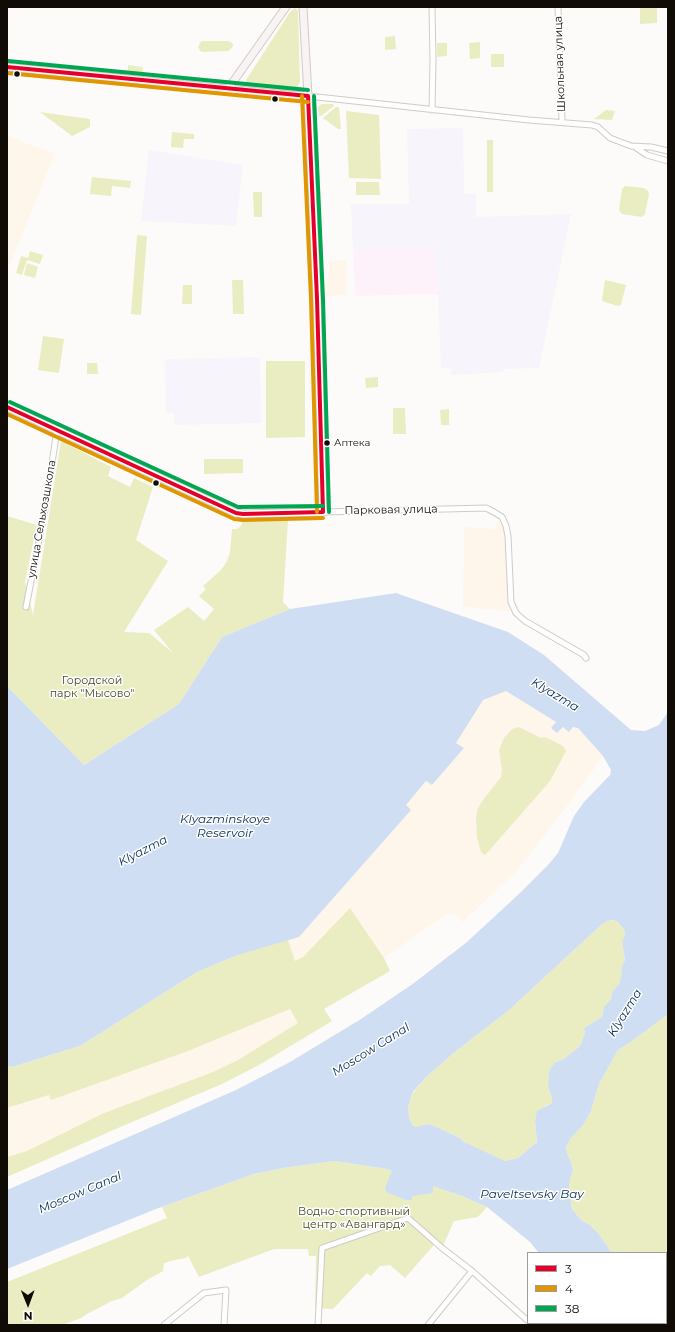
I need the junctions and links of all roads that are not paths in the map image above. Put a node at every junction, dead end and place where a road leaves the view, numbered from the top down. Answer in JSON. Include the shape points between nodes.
{"nodes":[{"id":1,"x":286,"y":7,"type":"edge"},
{"id":2,"x":304,"y":7,"type":"edge"},
{"id":3,"x":432,"y":7,"type":"edge"},
{"id":4,"x":558,"y":7,"type":"edge"},
{"id":5,"x":7,"y":67,"type":"edge"},
{"id":6,"x":228,"y":89,"type":"junction"},
{"id":7,"x":308,"y":96,"type":"junction"},
{"id":8,"x":432,"y":110,"type":"junction"},
{"id":9,"x":562,"y":122,"type":"junction"},
{"id":10,"x":635,"y":147,"type":"junction"},
{"id":11,"x":668,"y":151,"type":"edge"},
{"id":12,"x":668,"y":161,"type":"edge"},
{"id":13,"x":7,"y":407,"type":"edge"},
{"id":14,"x":57,"y":430,"type":"junction"},
{"id":15,"x":323,"y":512,"type":"junction"},
{"id":16,"x":26,"y":607,"type":"dead end"},
{"id":17,"x":586,"y":658,"type":"dead end"},
{"id":18,"x":472,"y":1271,"type":"junction"},
{"id":19,"x":527,"y":1320,"type":"edge"},
{"id":20,"x":164,"y":1325,"type":"edge"},
{"id":21,"x":224,"y":1325,"type":"edge"},
{"id":22,"x":318,"y":1325,"type":"edge"},
{"id":23,"x":428,"y":1325,"type":"edge"}],
"edges":[{"from":1,"to":6,"type":"main road"},
{"from":2,"to":7,"type":"main road"},
{"from":3,"to":8,"type":"street"},
{"from":4,"to":9,"type":"street","name":"Школьная улица"},
{"from":5,"to":6,"type":"main road"},
{"from":6,"to":7,"type":"main road"},
{"from":7,"to":8,"type":"street"},
{"from":7,"to":15,"type":"street"},
{"from":8,"to":9,"type":"street"},
{"from":9,"to":10,"type":"street","via":[[598,127],[610,138]]},
{"from":10,"to":11,"type":"street","via":[[647,146]]},
{"from":10,"to":12,"type":"street","via":[[647,155]]},
{"from":13,"to":14,"type":"street","name":"Парковая улица"},
{"from":14,"to":15,"type":"street","name":"Парковая улица","via":[[236,513]]},
{"from":14,"to":16,"type":"street","name":"улица Сельхозшкола"},
{"from":15,"to":17,"type":"street","name":"Парковая улица","via":[[486,508],[502,517],[506,526],[512,602],[516,613]]},
{"from":18,"to":19,"type":"street"},
{"from":18,"to":22,"type":"street","via":[[408,1218],[322,1248]]},
{"from":18,"to":23,"type":"street"},
{"from":20,"to":21,"type":"street","via":[[204,1293],[226,1290]]}]}
